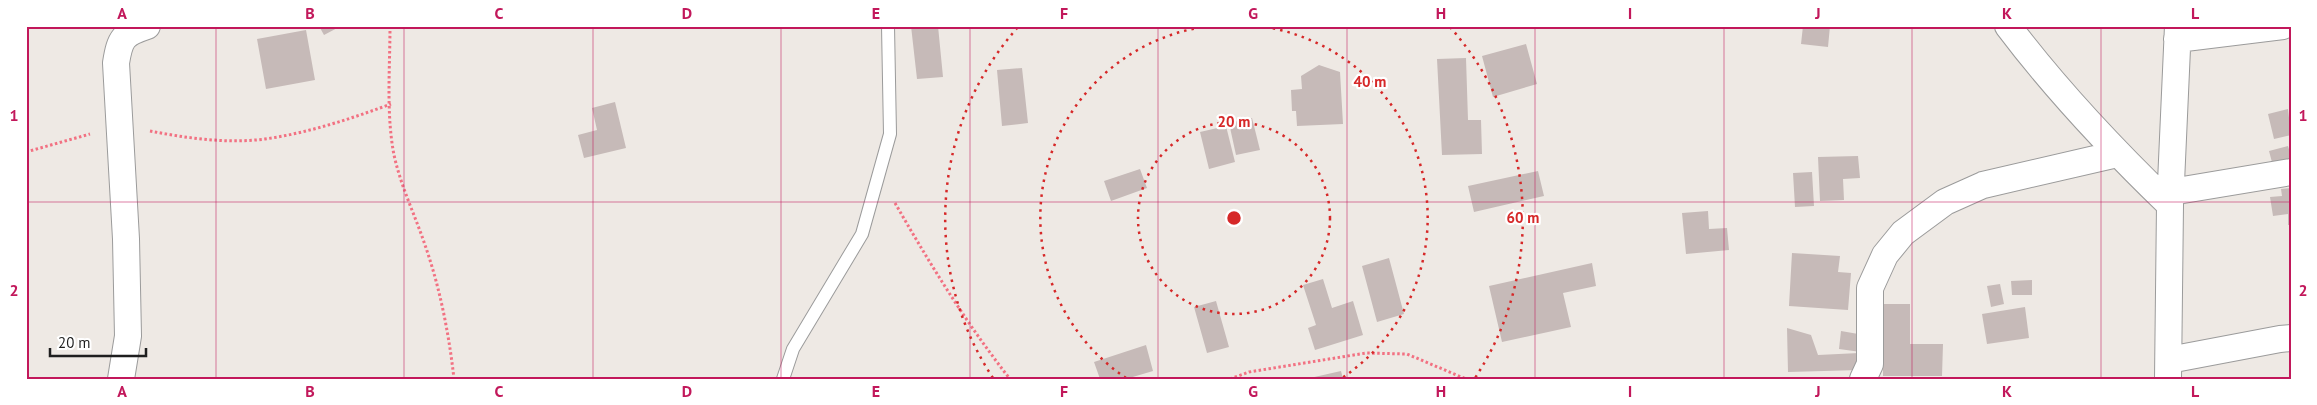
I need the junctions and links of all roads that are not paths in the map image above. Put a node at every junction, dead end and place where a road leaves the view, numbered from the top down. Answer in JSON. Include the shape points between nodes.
{"nodes":[{"id":1,"x":888,"y":26,"type":"edge"},
{"id":2,"x":2008,"y":26,"type":"edge"},
{"id":3,"x":2283,"y":26,"type":"edge"},
{"id":4,"x":131,"y":29,"type":"edge"},
{"id":5,"x":2177,"y":33,"type":"edge"},
{"id":6,"x":2117,"y":154,"type":"junction"},
{"id":7,"x":2291,"y":172,"type":"edge"},
{"id":8,"x":2171,"y":199,"type":"junction"},
{"id":9,"x":2291,"y":338,"type":"edge"},
{"id":10,"x":2168,"y":370,"type":"edge"},
{"id":11,"x":121,"y":379,"type":"edge"},
{"id":12,"x":783,"y":379,"type":"edge"},
{"id":13,"x":1863,"y":379,"type":"edge"}],
"edges":[{"from":1,"to":12,"type":"lane","via":[[890,134],[862,234],[793,349]]},
{"from":2,"to":6,"type":"street","via":[[2031,57]]},
{"from":3,"to":5,"type":"street"},
{"from":4,"to":11,"type":"street","via":[[118,46],[116,63],[128,336]]},
{"from":5,"to":8,"type":"street"},
{"from":6,"to":8,"type":"street"},
{"from":6,"to":13,"type":"street","via":[[1982,185],[1945,202],[1903,233],[1885,255],[1870,288],[1870,364]]},
{"from":7,"to":8,"type":"street"},
{"from":8,"to":10,"type":"street"},
{"from":9,"to":10,"type":"street"}]}
